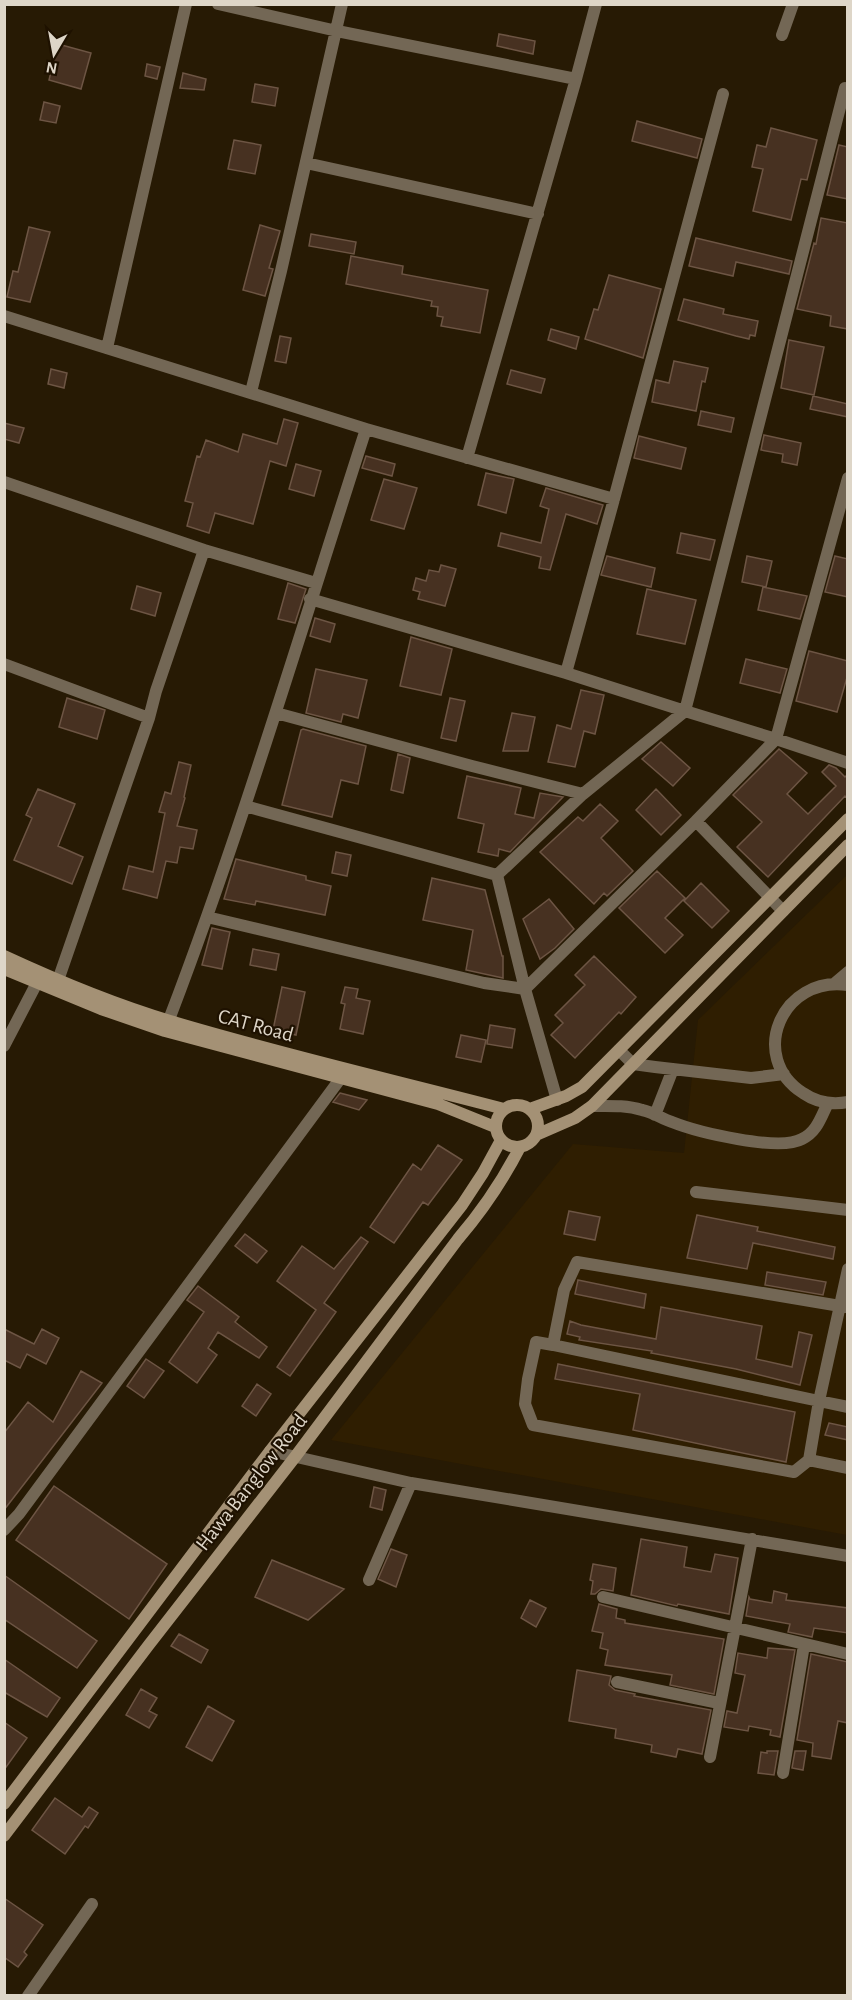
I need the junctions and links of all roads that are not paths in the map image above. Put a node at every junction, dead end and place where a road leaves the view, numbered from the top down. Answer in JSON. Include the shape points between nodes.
{"nodes":[{"id":1,"x":186,"y":4,"type":"edge"},
{"id":2,"x":218,"y":4,"type":"edge"},
{"id":3,"x":342,"y":4,"type":"edge"},
{"id":4,"x":596,"y":4,"type":"edge"},
{"id":5,"x":793,"y":4,"type":"edge"},
{"id":6,"x":337,"y":31,"type":"junction"},
{"id":7,"x":782,"y":35,"type":"dead end"},
{"id":8,"x":576,"y":79,"type":"junction"},
{"id":9,"x":845,"y":88,"type":"dead end"},
{"id":10,"x":723,"y":94,"type":"dead end"},
{"id":11,"x":306,"y":163,"type":"junction"},
{"id":12,"x":538,"y":214,"type":"junction"},
{"id":13,"x":4,"y":316,"type":"edge"},
{"id":14,"x":106,"y":348,"type":"junction"},
{"id":15,"x":251,"y":392,"type":"junction"},
{"id":16,"x":366,"y":429,"type":"junction"},
{"id":17,"x":467,"y":458,"type":"junction"},
{"id":18,"x":848,"y":478,"type":"edge"},
{"id":19,"x":4,"y":482,"type":"edge"},
{"id":20,"x":614,"y":499,"type":"junction"},
{"id":21,"x":204,"y":550,"type":"junction"},
{"id":22,"x":316,"y":583,"type":"junction"},
{"id":23,"x":310,"y":599,"type":"junction"},
{"id":24,"x":4,"y":664,"type":"edge"},
{"id":25,"x":566,"y":673,"type":"junction"},
{"id":26,"x":685,"y":711,"type":"junction"},
{"id":27,"x":276,"y":712,"type":"junction"},
{"id":28,"x":149,"y":718,"type":"junction"},
{"id":29,"x":776,"y":739,"type":"junction"},
{"id":30,"x":848,"y":763,"type":"edge"},
{"id":31,"x":583,"y":794,"type":"junction"},
{"id":32,"x":245,"y":806,"type":"junction"},
{"id":33,"x":848,"y":819,"type":"edge"},
{"id":34,"x":696,"y":821,"type":"junction"},
{"id":35,"x":848,"y":845,"type":"edge"},
{"id":36,"x":498,"y":874,"type":"junction"},
{"id":37,"x":770,"y":898,"type":"junction"},
{"id":38,"x":783,"y":911,"type":"junction"},
{"id":39,"x":207,"y":917,"type":"junction"},
{"id":40,"x":4,"y":956,"type":"edge"},
{"id":41,"x":4,"y":969,"type":"edge"},
{"id":42,"x":848,"y":972,"type":"edge"},
{"id":43,"x":39,"y":978,"type":"junction"},
{"id":44,"x":841,"y":985,"type":"edge"},
{"id":45,"x":57,"y":986,"type":"junction"},
{"id":46,"x":525,"y":989,"type":"junction"},
{"id":47,"x":167,"y":1026,"type":"junction"},
{"id":48,"x":4,"y":1046,"type":"edge"},
{"id":49,"x":619,"y":1050,"type":"junction"},
{"id":50,"x":633,"y":1064,"type":"junction"},
{"id":51,"x":673,"y":1069,"type":"junction"},
{"id":52,"x":344,"y":1074,"type":"junction"},
{"id":53,"x":784,"y":1074,"type":"junction"},
{"id":54,"x":556,"y":1100,"type":"junction"},
{"id":55,"x":848,"y":1102,"type":"edge"},
{"id":56,"x":828,"y":1103,"type":"junction"},
{"id":57,"x":592,"y":1106,"type":"junction"},
{"id":58,"x":504,"y":1109,"type":"junction"},
{"id":59,"x":530,"y":1109,"type":"junction"},
{"id":60,"x":655,"y":1115,"type":"junction"},
{"id":61,"x":495,"y":1127,"type":"junction"},
{"id":62,"x":536,"y":1135,"type":"junction"},
{"id":63,"x":501,"y":1140,"type":"junction"},
{"id":64,"x":520,"y":1147,"type":"junction"},
{"id":65,"x":696,"y":1192,"type":"dead end"},
{"id":66,"x":848,"y":1210,"type":"edge"},
{"id":67,"x":444,"y":1228,"type":"junction"},
{"id":68,"x":458,"y":1239,"type":"junction"},
{"id":69,"x":848,"y":1269,"type":"edge"},
{"id":70,"x":843,"y":1306,"type":"edge"},
{"id":71,"x":553,"y":1345,"type":"junction"},
{"id":72,"x":819,"y":1401,"type":"junction"},
{"id":73,"x":848,"y":1407,"type":"edge"},
{"id":74,"x":270,"y":1451,"type":"junction"},
{"id":75,"x":295,"y":1457,"type":"junction"},
{"id":76,"x":809,"y":1460,"type":"junction"},
{"id":77,"x":848,"y":1468,"type":"edge"},
{"id":78,"x":411,"y":1483,"type":"junction"},
{"id":79,"x":4,"y":1530,"type":"edge"},
{"id":80,"x":752,"y":1539,"type":"junction"},
{"id":81,"x":848,"y":1556,"type":"edge"},
{"id":82,"x":369,"y":1580,"type":"dead end"},
{"id":83,"x":603,"y":1597,"type":"dead end"},
{"id":84,"x":735,"y":1628,"type":"junction"},
{"id":85,"x":804,"y":1645,"type":"junction"},
{"id":86,"x":848,"y":1654,"type":"edge"},
{"id":87,"x":617,"y":1682,"type":"dead end"},
{"id":88,"x":719,"y":1703,"type":"junction"},
{"id":89,"x":710,"y":1756,"type":"dead end"},
{"id":90,"x":33,"y":1766,"type":"junction"},
{"id":91,"x":783,"y":1773,"type":"dead end"},
{"id":92,"x":48,"y":1778,"type":"junction"},
{"id":93,"x":4,"y":1804,"type":"edge"},
{"id":94,"x":4,"y":1836,"type":"edge"},
{"id":95,"x":92,"y":1904,"type":"dead end"},
{"id":96,"x":28,"y":1995,"type":"edge"}],
"edges":[{"from":1,"to":14,"type":"street"},
{"from":2,"to":6,"type":"street"},
{"from":3,"to":6,"type":"street"},
{"from":4,"to":8,"type":"street"},
{"from":5,"to":7,"type":"street"},
{"from":6,"to":8,"type":"street"},
{"from":6,"to":11,"type":"street"},
{"from":8,"to":12,"type":"street"},
{"from":9,"to":26,"type":"street"},
{"from":10,"to":20,"type":"street"},
{"from":11,"to":12,"type":"street"},
{"from":11,"to":15,"type":"street"},
{"from":12,"to":17,"type":"street"},
{"from":13,"to":14,"type":"street"},
{"from":14,"to":15,"type":"street"},
{"from":15,"to":16,"type":"street"},
{"from":16,"to":17,"type":"street"},
{"from":16,"to":22,"type":"street"},
{"from":17,"to":20,"type":"street"},
{"from":18,"to":29,"type":"street"},
{"from":19,"to":21,"type":"street"},
{"from":20,"to":25,"type":"street"},
{"from":21,"to":22,"type":"street"},
{"from":21,"to":28,"type":"street"},
{"from":22,"to":23,"type":"street"},
{"from":23,"to":25,"type":"street"},
{"from":23,"to":27,"type":"street"},
{"from":24,"to":28,"type":"street"},
{"from":25,"to":26,"type":"street"},
{"from":26,"to":29,"type":"street"},
{"from":26,"to":31,"type":"street"},
{"from":27,"to":31,"type":"street"},
{"from":27,"to":32,"type":"street"},
{"from":28,"to":45,"type":"street"},
{"from":29,"to":30,"type":"street"},
{"from":29,"to":34,"type":"street"},
{"from":31,"to":36,"type":"street"},
{"from":32,"to":36,"type":"street"},
{"from":32,"to":39,"type":"street"},
{"from":33,"to":37,"type":"street"},
{"from":34,"to":37,"type":"street"},
{"from":34,"to":46,"type":"street"},
{"from":35,"to":38,"type":"street"},
{"from":36,"to":46,"type":"street"},
{"from":37,"to":38,"type":"street"},
{"from":37,"to":49,"type":"street"},
{"from":38,"to":50,"type":"street"},
{"from":39,"to":46,"type":"street","via":[[484,983]]},
{"from":39,"to":47,"type":"street"},
{"from":40,"to":43,"type":"street","name":"CAT Road"},
{"from":41,"to":43,"type":"street","name":"CAT Road"},
{"from":42,"to":44,"type":"street"},
{"from":43,"to":45,"type":"street","name":"CAT Road"},
{"from":43,"to":48,"type":"street"},
{"from":44,"to":53,"type":"street","via":[[818,986],[788,1006],[775,1039]]},
{"from":45,"to":47,"type":"street","name":"CAT Road"},
{"from":46,"to":54,"type":"street"},
{"from":47,"to":52,"type":"street","name":"CAT Road"},
{"from":49,"to":50,"type":"street"},
{"from":49,"to":54,"type":"street","via":[[582,1087]]},
{"from":50,"to":51,"type":"street"},
{"from":50,"to":57,"type":"street"},
{"from":51,"to":53,"type":"street","via":[[751,1078]]},
{"from":51,"to":60,"type":"street"},
{"from":52,"to":58,"type":"street","name":"CAT Road"},
{"from":52,"to":61,"type":"street","name":"CAT Road"},
{"from":52,"to":79,"type":"street"},
{"from":53,"to":56,"type":"street","via":[[795,1088]]},
{"from":54,"to":59,"type":"street"},
{"from":55,"to":56,"type":"street"},
{"from":56,"to":60,"type":"street","via":[[814,1131],[800,1141],[778,1144],[734,1139]]},
{"from":57,"to":60,"type":"street","via":[[624,1106]]},
{"from":57,"to":62,"type":"street"},
{"from":58,"to":59,"type":"street","via":[[517,1104]]},
{"from":58,"to":61,"type":"street"},
{"from":59,"to":62,"type":"street","via":[[537,1121]]},
{"from":61,"to":63,"type":"street"},
{"from":62,"to":64,"type":"street"},
{"from":63,"to":64,"type":"street"},
{"from":63,"to":67,"type":"street","name":"Hawa Banglow Road"},
{"from":64,"to":68,"type":"street","name":"Hawa Banglow Road","via":[[504,1179]]},
{"from":65,"to":66,"type":"street"},
{"from":67,"to":68,"type":"street"},
{"from":67,"to":74,"type":"street","name":"Hawa Banglow Road"},
{"from":68,"to":75,"type":"street","name":"Hawa Banglow Road"},
{"from":69,"to":70,"type":"street"},
{"from":70,"to":71,"type":"street","via":[[577,1262],[564,1290]]},
{"from":70,"to":72,"type":"street"},
{"from":71,"to":72,"type":"street"},
{"from":71,"to":76,"type":"street","via":[[536,1342],[525,1404],[533,1425],[794,1472]]},
{"from":72,"to":73,"type":"street"},
{"from":72,"to":76,"type":"street"},
{"from":74,"to":75,"type":"street"},
{"from":74,"to":90,"type":"street","name":"Hawa Banglow Road"},
{"from":75,"to":78,"type":"street"},
{"from":75,"to":92,"type":"street","name":"Hawa Banglow Road"},
{"from":76,"to":77,"type":"street"},
{"from":78,"to":80,"type":"street"},
{"from":78,"to":82,"type":"street"},
{"from":80,"to":81,"type":"street"},
{"from":80,"to":84,"type":"street"},
{"from":83,"to":84,"type":"street"},
{"from":84,"to":85,"type":"street"},
{"from":84,"to":88,"type":"street"},
{"from":85,"to":86,"type":"street"},
{"from":85,"to":91,"type":"street"},
{"from":87,"to":88,"type":"street"},
{"from":88,"to":89,"type":"street"},
{"from":90,"to":92,"type":"street"},
{"from":90,"to":93,"type":"street","name":"Hawa Banglow Road"},
{"from":92,"to":94,"type":"street","name":"Hawa Banglow Road"},
{"from":95,"to":96,"type":"street"}]}
